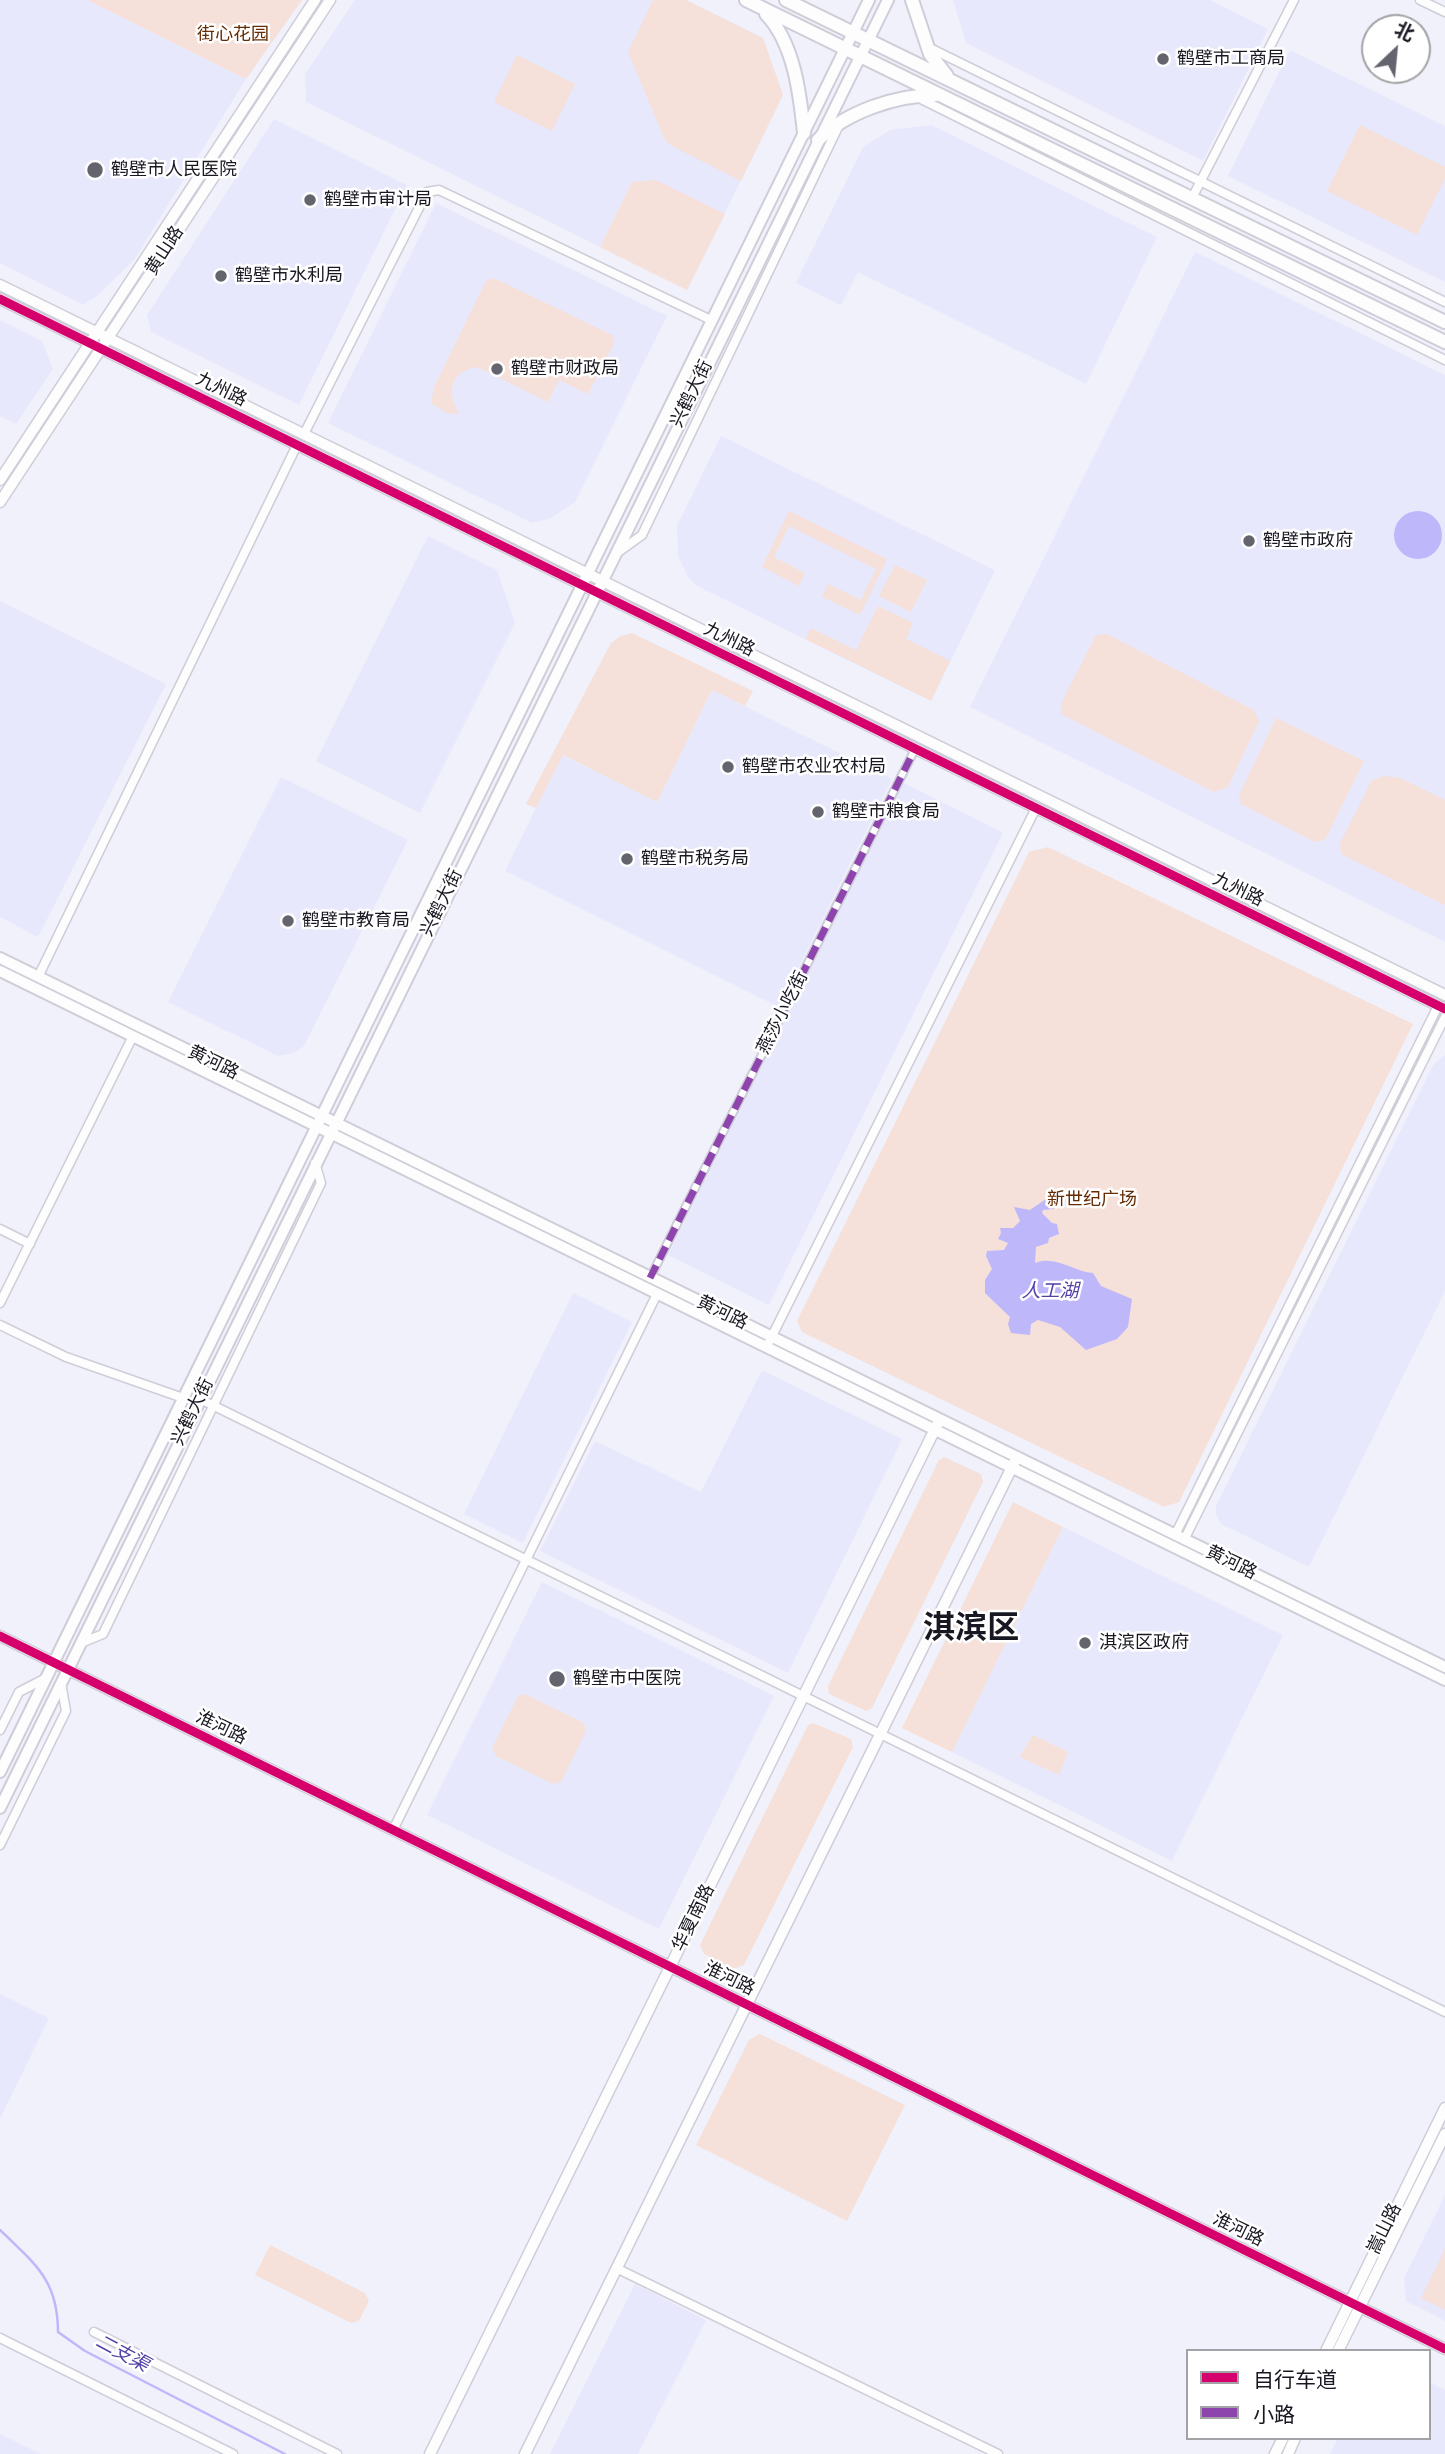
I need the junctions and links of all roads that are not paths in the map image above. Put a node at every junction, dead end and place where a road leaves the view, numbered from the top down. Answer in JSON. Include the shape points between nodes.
{"nodes":[{"id":1,"x":315,"y":0,"type":"edge"},
{"id":2,"x":330,"y":0,"type":"edge"},
{"id":3,"x":746,"y":0,"type":"edge"},
{"id":4,"x":786,"y":0,"type":"edge"},
{"id":5,"x":869,"y":0,"type":"edge"},
{"id":6,"x":888,"y":0,"type":"edge"},
{"id":7,"x":912,"y":0,"type":"edge"},
{"id":8,"x":1294,"y":0,"type":"edge"},
{"id":9,"x":1420,"y":0,"type":"edge"},
{"id":10,"x":759,"y":6,"type":"junction"},
{"id":11,"x":1445,"y":12,"type":"edge"},
{"id":12,"x":853,"y":33,"type":"junction"},
{"id":13,"x":868,"y":40,"type":"junction"},
{"id":14,"x":928,"y":47,"type":"junction"},
{"id":15,"x":845,"y":49,"type":"junction"},
{"id":16,"x":860,"y":56,"type":"junction"},
{"id":17,"x":952,"y":81,"type":"junction"},
{"id":18,"x":940,"y":95,"type":"junction"},
{"id":19,"x":915,"y":96,"type":"junction"},
{"id":20,"x":842,"y":119,"type":"junction"},
{"id":21,"x":804,"y":132,"type":"junction"},
{"id":22,"x":818,"y":140,"type":"junction"},
{"id":23,"x":1201,"y":182,"type":"junction"},
{"id":24,"x":1192,"y":198,"type":"junction"},
{"id":25,"x":0,"y":285,"type":"edge"},
{"id":26,"x":0,"y":299,"type":"edge"},
{"id":27,"x":1445,"y":302,"type":"edge"},
{"id":28,"x":711,"y":320,"type":"junction"},
{"id":29,"x":1445,"y":322,"type":"edge"},
{"id":30,"x":97,"y":332,"type":"junction"},
{"id":31,"x":108,"y":338,"type":"junction"},
{"id":32,"x":1445,"y":342,"type":"edge"},
{"id":33,"x":90,"y":343,"type":"junction"},
{"id":34,"x":101,"y":348,"type":"junction"},
{"id":35,"x":1445,"y":360,"type":"edge"},
{"id":36,"x":304,"y":434,"type":"junction"},
{"id":37,"x":297,"y":445,"type":"junction"},
{"id":38,"x":0,"y":480,"type":"edge"},
{"id":39,"x":0,"y":502,"type":"edge"},
{"id":40,"x":612,"y":556,"type":"junction"},
{"id":41,"x":586,"y":573,"type":"junction"},
{"id":42,"x":600,"y":580,"type":"junction"},
{"id":43,"x":581,"y":584,"type":"junction"},
{"id":44,"x":595,"y":591,"type":"junction"},
{"id":45,"x":915,"y":749,"type":"junction"},
{"id":46,"x":1036,"y":808,"type":"junction"},
{"id":47,"x":0,"y":958,"type":"edge"},
{"id":48,"x":0,"y":971,"type":"edge"},
{"id":49,"x":38,"y":977,"type":"junction"},
{"id":50,"x":1445,"y":995,"type":"edge"},
{"id":51,"x":1442,"y":1007,"type":"edge"},
{"id":52,"x":1445,"y":1017,"type":"edge"},
{"id":53,"x":133,"y":1036,"type":"junction"},
{"id":54,"x":318,"y":1121,"type":"junction"},
{"id":55,"x":332,"y":1128,"type":"junction"},
{"id":56,"x":315,"y":1163,"type":"junction"},
{"id":57,"x":0,"y":1229,"type":"edge"},
{"id":58,"x":30,"y":1244,"type":"junction"},
{"id":59,"x":650,"y":1278,"type":"junction"},
{"id":60,"x":657,"y":1294,"type":"junction"},
{"id":61,"x":0,"y":1303,"type":"edge"},
{"id":62,"x":0,"y":1325,"type":"edge"},
{"id":63,"x":769,"y":1342,"type":"junction"},
{"id":64,"x":183,"y":1398,"type":"junction"},
{"id":65,"x":200,"y":1399,"type":"junction"},
{"id":66,"x":214,"y":1407,"type":"junction"},
{"id":67,"x":937,"y":1425,"type":"junction"},
{"id":68,"x":1014,"y":1462,"type":"junction"},
{"id":69,"x":1179,"y":1537,"type":"junction"},
{"id":70,"x":526,"y":1560,"type":"junction"},
{"id":71,"x":0,"y":1636,"type":"edge"},
{"id":72,"x":80,"y":1643,"type":"junction"},
{"id":73,"x":54,"y":1663,"type":"junction"},
{"id":74,"x":1445,"y":1667,"type":"edge"},
{"id":75,"x":67,"y":1670,"type":"junction"},
{"id":76,"x":46,"y":1678,"type":"junction"},
{"id":77,"x":1445,"y":1680,"type":"edge"},
{"id":78,"x":61,"y":1683,"type":"junction"},
{"id":79,"x":804,"y":1696,"type":"junction"},
{"id":80,"x":0,"y":1730,"type":"edge"},
{"id":81,"x":880,"y":1734,"type":"junction"},
{"id":82,"x":0,"y":1772,"type":"edge"},
{"id":83,"x":0,"y":1808,"type":"edge"},
{"id":84,"x":393,"y":1830,"type":"junction"},
{"id":85,"x":0,"y":1845,"type":"edge"},
{"id":86,"x":670,"y":1967,"type":"junction"},
{"id":87,"x":747,"y":2005,"type":"junction"},
{"id":88,"x":1445,"y":2012,"type":"edge"},
{"id":89,"x":1445,"y":2108,"type":"edge"},
{"id":90,"x":1445,"y":2134,"type":"edge"},
{"id":91,"x":616,"y":2268,"type":"junction"},
{"id":92,"x":1355,"y":2305,"type":"junction"},
{"id":93,"x":94,"y":2332,"type":"dead end"},
{"id":94,"x":0,"y":2338,"type":"edge"},
{"id":95,"x":1327,"y":2349,"type":"edge"},
{"id":96,"x":1339,"y":2349,"type":"edge"},
{"id":97,"x":1445,"y":2349,"type":"edge"},
{"id":98,"x":233,"y":2454,"type":"edge"},
{"id":99,"x":337,"y":2454,"type":"edge"},
{"id":100,"x":430,"y":2454,"type":"edge"},
{"id":101,"x":525,"y":2454,"type":"edge"},
{"id":102,"x":998,"y":2454,"type":"edge"}],
"edges":[{"from":1,"to":30,"type":"street","name":"黄山路"},
{"from":2,"to":31,"type":"street","name":"黄山路"},
{"from":3,"to":10,"type":"main road"},
{"from":4,"to":12,"type":"main road"},
{"from":5,"to":12,"type":"main road","name":"兴鹤大街"},
{"from":6,"to":13,"type":"main road","name":"兴鹤大街"},
{"from":7,"to":14,"type":"main road"},
{"from":8,"to":23,"type":"street"},
{"from":9,"to":11,"type":"street"},
{"from":10,"to":15,"type":"main road"},
{"from":10,"to":21,"type":"main road","via":[[780,31],[799,91]]},
{"from":12,"to":13,"type":"main road"},
{"from":12,"to":15,"type":"main road","name":"兴鹤大街"},
{"from":13,"to":16,"type":"main road","name":"兴鹤大街"},
{"from":13,"to":17,"type":"main road"},
{"from":14,"to":17,"type":"main road"},
{"from":14,"to":23,"type":"street"},
{"from":15,"to":16,"type":"main road"},
{"from":15,"to":21,"type":"main road","name":"兴鹤大街"},
{"from":16,"to":18,"type":"main road"},
{"from":16,"to":22,"type":"main road","name":"兴鹤大街"},
{"from":17,"to":24,"type":"main road"},
{"from":18,"to":19,"type":"main road"},
{"from":18,"to":32,"type":"main road"},
{"from":19,"to":20,"type":"main road"},
{"from":19,"to":35,"type":"street"},
{"from":20,"to":22,"type":"main road"},
{"from":20,"to":40,"type":"street","via":[[642,535]]},
{"from":21,"to":28,"type":"main road","name":"兴鹤大街"},
{"from":22,"to":40,"type":"main road","name":"兴鹤大街"},
{"from":23,"to":24,"type":"street"},
{"from":23,"to":27,"type":"street"},
{"from":24,"to":29,"type":"main road"},
{"from":25,"to":30,"type":"street","name":"九州路"},
{"from":26,"to":33,"type":"street","name":"九州路"},
{"from":28,"to":36,"type":"street","via":[[433,190],[427,192]]},
{"from":28,"to":41,"type":"main road","name":"兴鹤大街"},
{"from":30,"to":31,"type":"street","name":"九州路"},
{"from":30,"to":33,"type":"street","name":"黄山路"},
{"from":31,"to":34,"type":"street","name":"黄山路"},
{"from":31,"to":36,"type":"street","name":"九州路"},
{"from":33,"to":34,"type":"street","name":"九州路"},
{"from":33,"to":38,"type":"street","name":"黄山路"},
{"from":34,"to":37,"type":"street","name":"九州路"},
{"from":34,"to":39,"type":"street","name":"黄山路"},
{"from":36,"to":41,"type":"street","name":"九州路"},
{"from":37,"to":43,"type":"street","name":"九州路"},
{"from":37,"to":49,"type":"street"},
{"from":40,"to":42,"type":"main road","name":"兴鹤大街"},
{"from":41,"to":42,"type":"street","name":"九州路"},
{"from":41,"to":43,"type":"main road","name":"兴鹤大街"},
{"from":42,"to":44,"type":"main road","name":"兴鹤大街"},
{"from":42,"to":50,"type":"street","name":"九州路"},
{"from":43,"to":44,"type":"street","name":"九州路"},
{"from":43,"to":54,"type":"main road","name":"兴鹤大街"},
{"from":44,"to":45,"type":"street","name":"九州路"},
{"from":44,"to":55,"type":"main road","name":"兴鹤大街"},
{"from":45,"to":46,"type":"street","name":"九州路"},
{"from":45,"to":59,"type":"street","name":"燕莎小吃街"},
{"from":46,"to":51,"type":"street","name":"九州路"},
{"from":46,"to":63,"type":"street"},
{"from":47,"to":49,"type":"main road","name":"黄河路"},
{"from":48,"to":53,"type":"main road","name":"黄河路"},
{"from":49,"to":54,"type":"main road","name":"黄河路"},
{"from":51,"to":69,"type":"street"},
{"from":52,"to":69,"type":"street"},
{"from":53,"to":54,"type":"main road","name":"黄河路"},
{"from":53,"to":58,"type":"street"},
{"from":54,"to":55,"type":"main road","name":"黄河路"},
{"from":54,"to":64,"type":"main road","name":"兴鹤大街"},
{"from":55,"to":56,"type":"main road","name":"兴鹤大街"},
{"from":55,"to":59,"type":"main road","name":"黄河路"},
{"from":55,"to":60,"type":"main road","name":"黄河路"},
{"from":56,"to":65,"type":"main road","name":"兴鹤大街"},
{"from":56,"to":66,"type":"street","via":[[321,1183]]},
{"from":57,"to":58,"type":"street"},
{"from":58,"to":61,"type":"street"},
{"from":59,"to":63,"type":"main road","name":"黄河路"},
{"from":60,"to":63,"type":"main road","name":"黄河路"},
{"from":60,"to":70,"type":"street"},
{"from":62,"to":64,"type":"street","via":[[77,1361]]},
{"from":63,"to":67,"type":"main road","name":"黄河路"},
{"from":64,"to":73,"type":"main road","name":"兴鹤大街"},
{"from":65,"to":66,"type":"street"},
{"from":65,"to":72,"type":"main road","name":"兴鹤大街"},
{"from":66,"to":70,"type":"street"},
{"from":66,"to":72,"type":"street","via":[[103,1634]]},
{"from":67,"to":68,"type":"main road","name":"黄河路"},
{"from":67,"to":79,"type":"street","name":"华夏南路"},
{"from":68,"to":69,"type":"main road","name":"黄河路"},
{"from":68,"to":77,"type":"main road","name":"黄河路"},
{"from":68,"to":81,"type":"street"},
{"from":69,"to":74,"type":"main road","name":"黄河路"},
{"from":70,"to":79,"type":"street"},
{"from":70,"to":84,"type":"street"},
{"from":71,"to":73,"type":"street","name":"淮河路"},
{"from":72,"to":75,"type":"main road","name":"兴鹤大街"},
{"from":73,"to":75,"type":"street","name":"淮河路"},
{"from":73,"to":76,"type":"main road","name":"兴鹤大街"},
{"from":75,"to":78,"type":"main road","name":"兴鹤大街"},
{"from":75,"to":84,"type":"street","name":"淮河路"},
{"from":76,"to":80,"type":"street","via":[[19,1692]]},
{"from":76,"to":82,"type":"main road","name":"兴鹤大街"},
{"from":78,"to":83,"type":"main road","name":"兴鹤大街"},
{"from":78,"to":85,"type":"street","via":[[66,1711]]},
{"from":79,"to":81,"type":"street"},
{"from":79,"to":86,"type":"street","name":"华夏南路"},
{"from":81,"to":87,"type":"street"},
{"from":81,"to":88,"type":"street"},
{"from":84,"to":86,"type":"street","name":"淮河路"},
{"from":86,"to":87,"type":"street","name":"淮河路"},
{"from":86,"to":100,"type":"street","name":"华夏南路"},
{"from":87,"to":91,"type":"street"},
{"from":87,"to":92,"type":"street","name":"淮河路"},
{"from":89,"to":92,"type":"street","name":"嵩山路"},
{"from":90,"to":92,"type":"street","name":"嵩山路"},
{"from":91,"to":101,"type":"street"},
{"from":91,"to":102,"type":"street"},
{"from":92,"to":95,"type":"street","name":"嵩山路"},
{"from":92,"to":96,"type":"street","name":"嵩山路"},
{"from":92,"to":97,"type":"street","name":"淮河路"},
{"from":93,"to":99,"type":"street"},
{"from":94,"to":98,"type":"street"}]}
